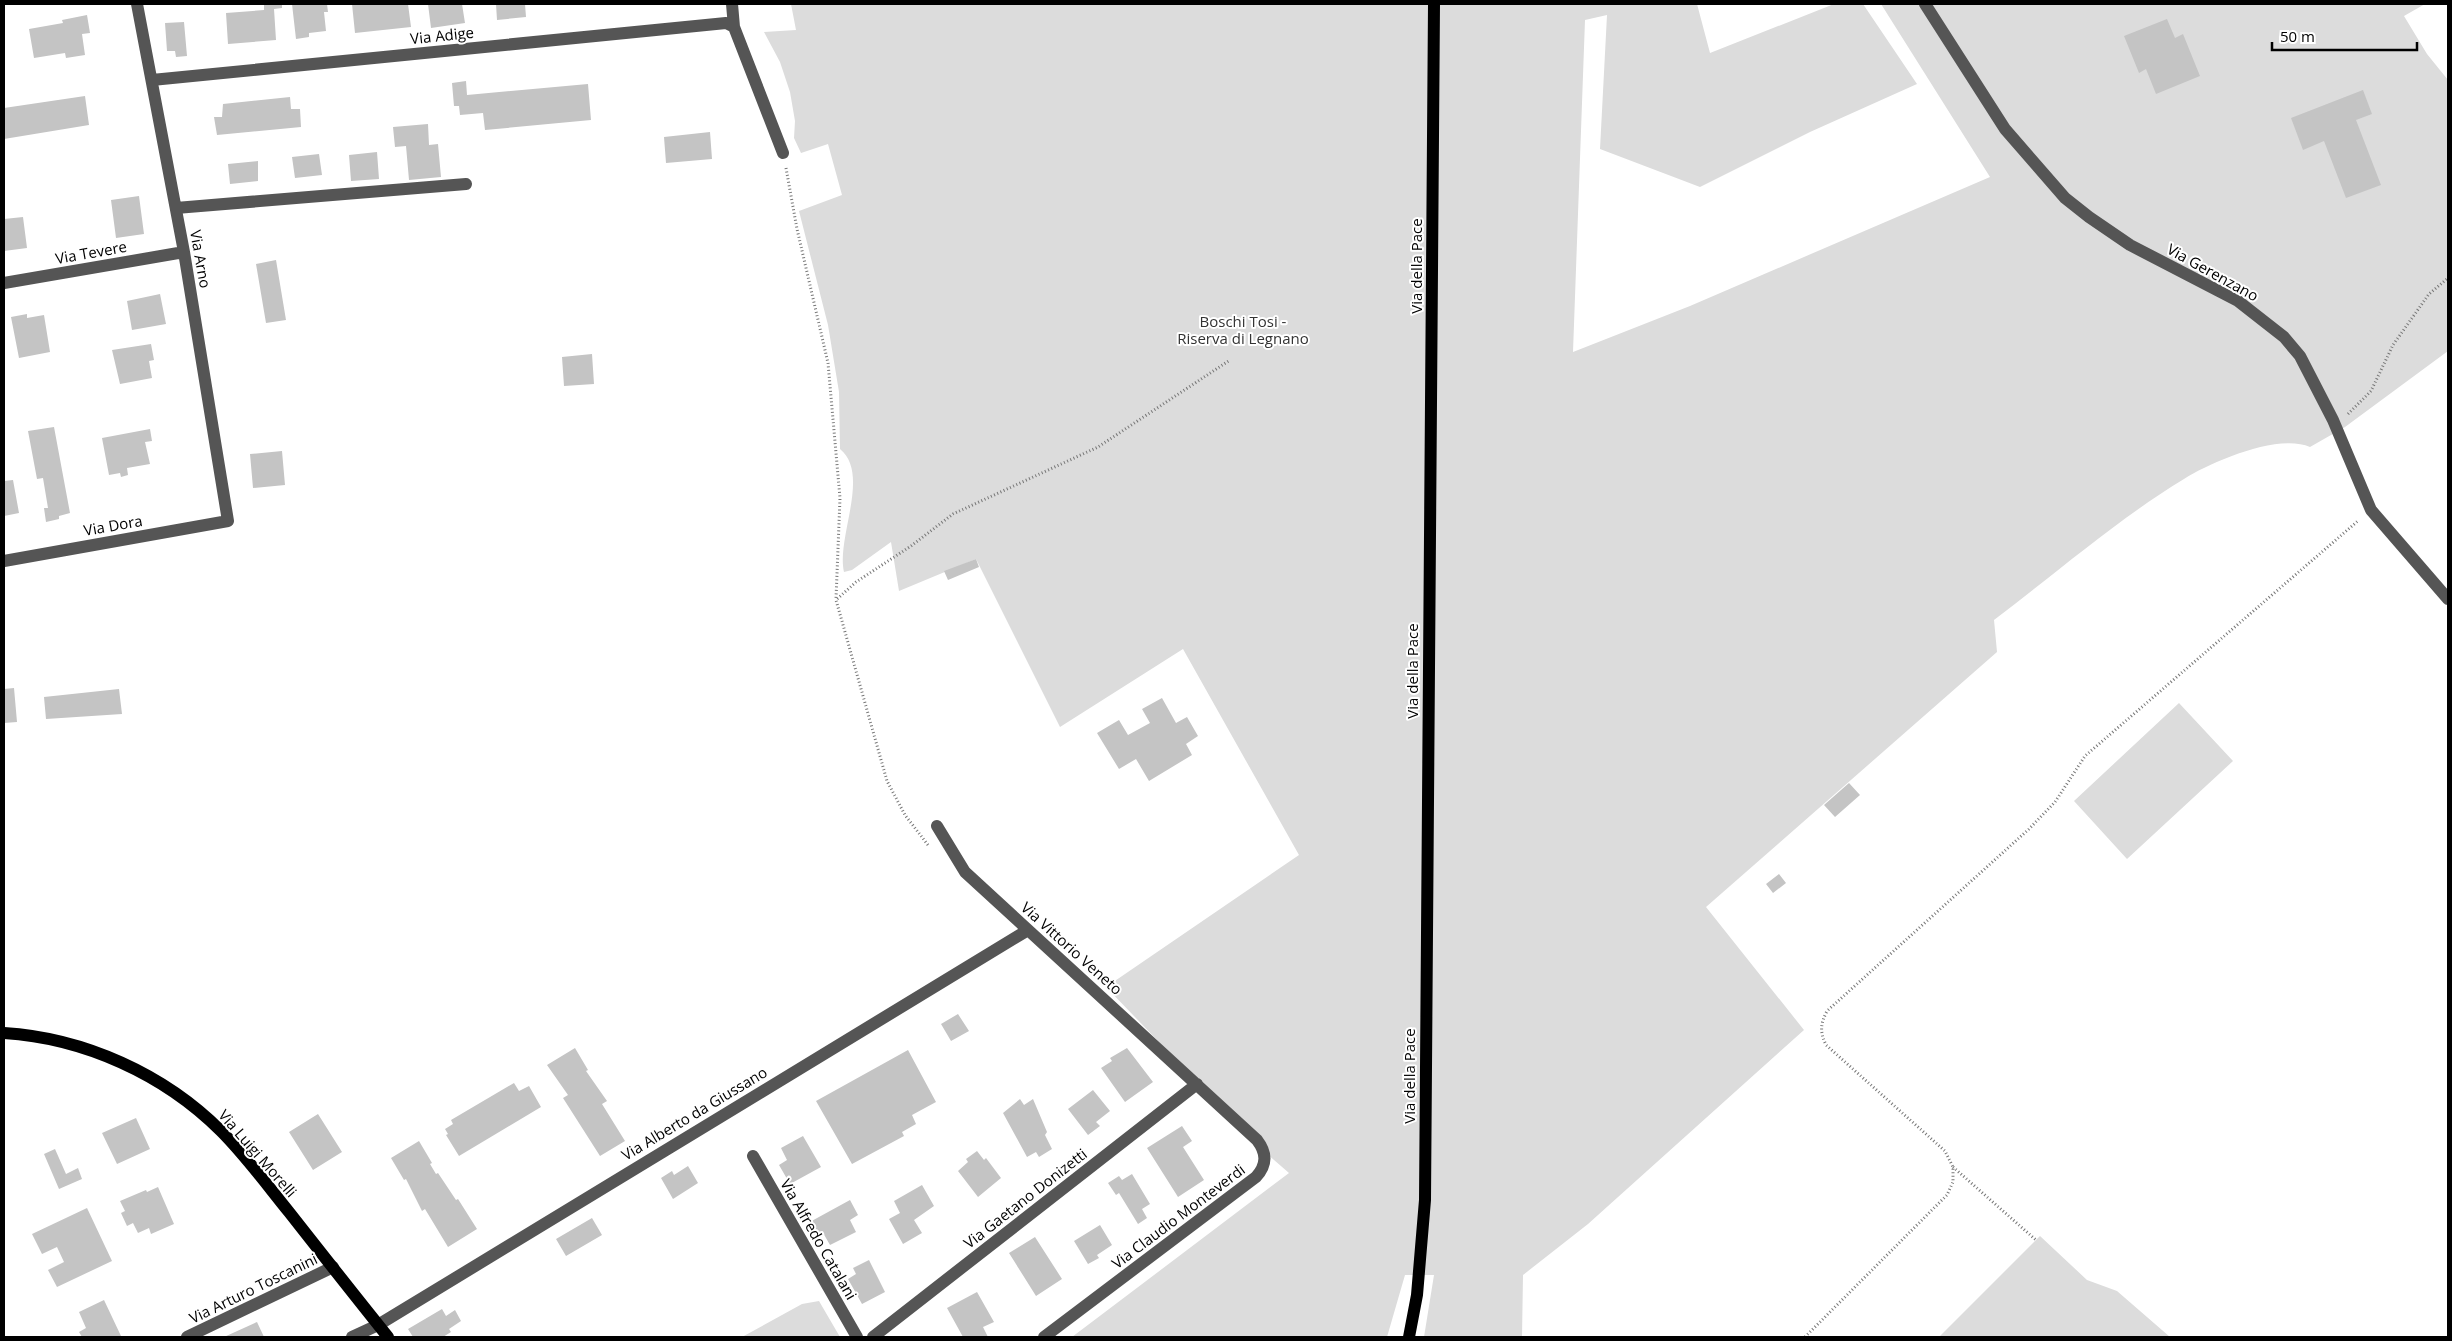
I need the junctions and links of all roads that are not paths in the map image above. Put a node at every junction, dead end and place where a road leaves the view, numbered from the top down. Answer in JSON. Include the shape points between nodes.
{"nodes":[{"id":1,"x":137,"y":4,"type":"edge"},
{"id":2,"x":732,"y":4,"type":"edge"},
{"id":3,"x":1434,"y":4,"type":"edge"},
{"id":4,"x":1925,"y":4,"type":"edge"},
{"id":5,"x":734,"y":27,"type":"junction"},
{"id":6,"x":152,"y":80,"type":"junction"},
{"id":7,"x":783,"y":153,"type":"road end"},
{"id":8,"x":466,"y":184,"type":"dead end"},
{"id":9,"x":176,"y":208,"type":"junction"},
{"id":10,"x":184,"y":252,"type":"junction"},
{"id":11,"x":4,"y":284,"type":"edge"},
{"id":12,"x":228,"y":521,"type":"joint"},
{"id":13,"x":4,"y":561,"type":"edge"},
{"id":14,"x":2448,"y":599,"type":"edge"},
{"id":15,"x":937,"y":826,"type":"dead end"},
{"id":16,"x":1028,"y":930,"type":"junction"},
{"id":17,"x":4,"y":1033,"type":"edge"},
{"id":18,"x":1197,"y":1084,"type":"junction"},
{"id":19,"x":753,"y":1156,"type":"dead end"},
{"id":20,"x":333,"y":1267,"type":"junction"},
{"id":21,"x":378,"y":1325,"type":"junction"},
{"id":22,"x":187,"y":1337,"type":"edge"},
{"id":23,"x":352,"y":1337,"type":"edge"},
{"id":24,"x":388,"y":1337,"type":"edge"},
{"id":25,"x":857,"y":1337,"type":"edge"},
{"id":26,"x":872,"y":1337,"type":"edge"},
{"id":27,"x":1044,"y":1337,"type":"edge"},
{"id":28,"x":1409,"y":1337,"type":"edge"}],
"edges":[{"from":1,"to":6,"type":"street","name":"Via Arno"},
{"from":2,"to":5,"type":"street"},
{"from":3,"to":28,"type":"main road","name":"Via della Pace","via":[[1425,1200],[1417,1295]]},
{"from":4,"to":14,"type":"street","name":"Via Gerenzano","via":[[2005,129],[2065,198],[2130,245],[2238,301],[2284,337],[2300,356],[2333,420],[2371,510]]},
{"from":5,"to":6,"type":"street","name":"Via Adige","via":[[726,23]]},
{"from":5,"to":7,"type":"street"},
{"from":6,"to":9,"type":"street","name":"Via Arno"},
{"from":8,"to":9,"type":"street"},
{"from":9,"to":10,"type":"street","name":"Via Arno"},
{"from":10,"to":11,"type":"street","name":"Via Tevere"},
{"from":10,"to":12,"type":"street","name":"Via Arno"},
{"from":12,"to":13,"type":"street","name":"Via Dora"},
{"from":15,"to":16,"type":"street","name":"Via Vittorio Veneto","via":[[965,872]]},
{"from":16,"to":18,"type":"street","name":"Via Vittorio Veneto"},
{"from":16,"to":21,"type":"street","name":"Via Alberto da Giussano"},
{"from":17,"to":20,"type":"main road","name":"Via Luigi Morelli","via":[[54,1040],[94,1052],[133,1068],[175,1094],[234,1144]]},
{"from":18,"to":26,"type":"street","name":"Via Gaetano Donizetti"},
{"from":18,"to":27,"type":"street","name":"Via Claudio Monteverdi","via":[[1257,1140],[1264,1155],[1261,1171]]},
{"from":19,"to":25,"type":"street","name":"Via Alfredo Catalani"},
{"from":20,"to":21,"type":"main road","name":"Via Luigi Morelli"},
{"from":20,"to":22,"type":"street","name":"Via Arturo Toscanini"},
{"from":21,"to":23,"type":"street","name":"Via Alberto da Giussano"},
{"from":21,"to":24,"type":"main road","name":"Via Luigi Morelli"}]}
